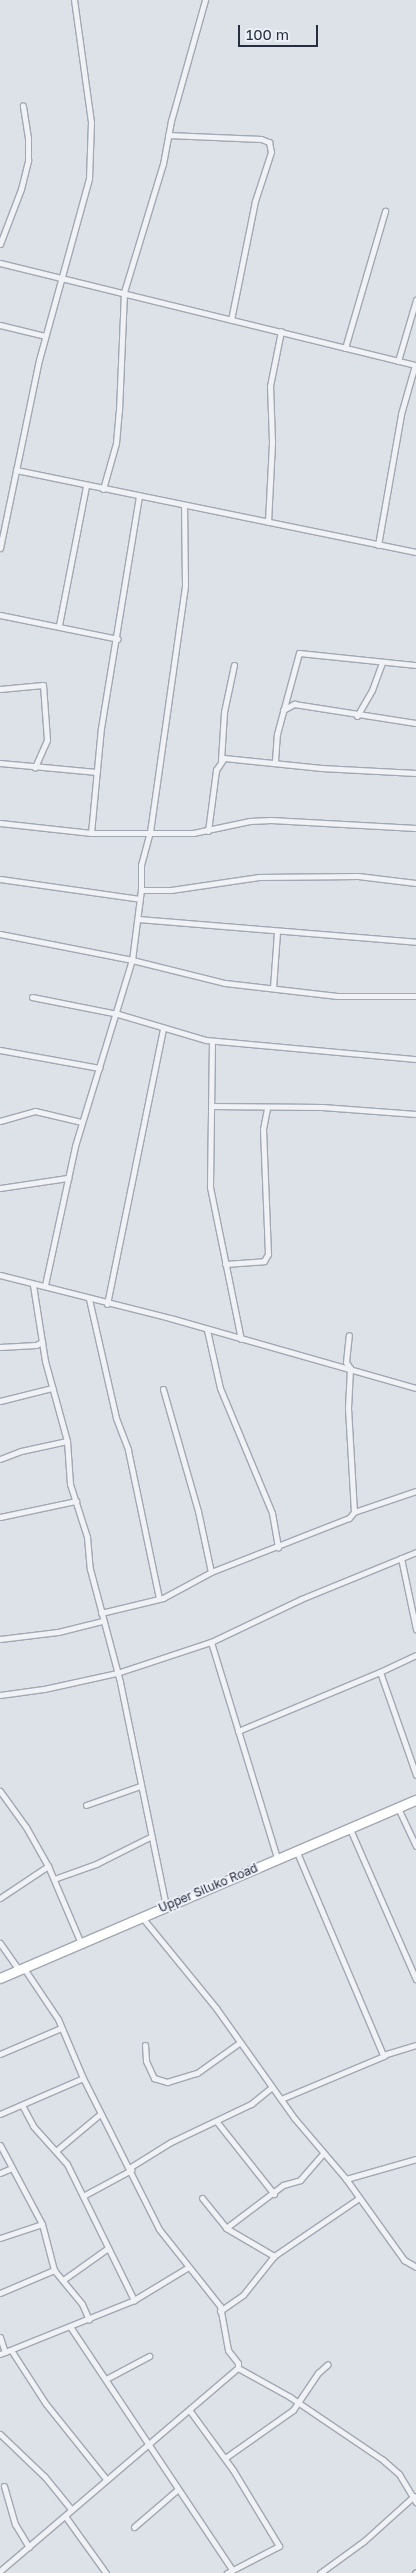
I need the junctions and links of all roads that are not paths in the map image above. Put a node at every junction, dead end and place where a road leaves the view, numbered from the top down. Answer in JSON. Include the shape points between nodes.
{"nodes":[{"id":1,"x":74,"y":0,"type":"edge"},
{"id":2,"x":205,"y":0,"type":"edge"},
{"id":3,"x":23,"y":105,"type":"dead end"},
{"id":4,"x":168,"y":135,"type":"junction"},
{"id":5,"x":385,"y":211,"type":"dead end"},
{"id":6,"x":0,"y":244,"type":"edge"},
{"id":7,"x":0,"y":263,"type":"edge"},
{"id":8,"x":61,"y":280,"type":"junction"},
{"id":9,"x":124,"y":292,"type":"junction"},
{"id":10,"x":416,"y":300,"type":"edge"},
{"id":11,"x":231,"y":320,"type":"junction"},
{"id":12,"x":0,"y":325,"type":"edge"},
{"id":13,"x":281,"y":331,"type":"dead end"},
{"id":14,"x":46,"y":336,"type":"junction"},
{"id":15,"x":345,"y":348,"type":"junction"},
{"id":16,"x":398,"y":361,"type":"junction"},
{"id":17,"x":416,"y":365,"type":"edge"},
{"id":18,"x":16,"y":470,"type":"junction"},
{"id":19,"x":86,"y":486,"type":"junction"},
{"id":20,"x":103,"y":489,"type":"junction"},
{"id":21,"x":139,"y":496,"type":"junction"},
{"id":22,"x":184,"y":506,"type":"junction"},
{"id":23,"x":268,"y":522,"type":"junction"},
{"id":24,"x":1,"y":538,"type":"edge"},
{"id":25,"x":378,"y":545,"type":"junction"},
{"id":26,"x":0,"y":548,"type":"edge"},
{"id":27,"x":416,"y":552,"type":"edge"},
{"id":28,"x":0,"y":615,"type":"edge"},
{"id":29,"x":59,"y":625,"type":"junction"},
{"id":30,"x":118,"y":639,"type":"junction"},
{"id":31,"x":382,"y":662,"type":"dead end"},
{"id":32,"x":234,"y":665,"type":"dead end"},
{"id":33,"x":416,"y":665,"type":"edge"},
{"id":34,"x":0,"y":689,"type":"edge"},
{"id":35,"x":283,"y":710,"type":"junction"},
{"id":36,"x":357,"y":716,"type":"junction"},
{"id":37,"x":416,"y":723,"type":"edge"},
{"id":38,"x":221,"y":760,"type":"junction"},
{"id":39,"x":275,"y":762,"type":"junction"},
{"id":40,"x":0,"y":763,"type":"edge"},
{"id":41,"x":35,"y":767,"type":"junction"},
{"id":42,"x":97,"y":772,"type":"junction"},
{"id":43,"x":416,"y":773,"type":"edge"},
{"id":44,"x":0,"y":823,"type":"edge"},
{"id":45,"x":416,"y":828,"type":"edge"},
{"id":46,"x":208,"y":831,"type":"junction"},
{"id":47,"x":150,"y":832,"type":"junction"},
{"id":48,"x":91,"y":833,"type":"junction"},
{"id":49,"x":0,"y":879,"type":"edge"},
{"id":50,"x":416,"y":884,"type":"edge"},
{"id":51,"x":141,"y":890,"type":"junction"},
{"id":52,"x":140,"y":899,"type":"junction"},
{"id":53,"x":138,"y":919,"type":"junction"},
{"id":54,"x":277,"y":932,"type":"junction"},
{"id":55,"x":0,"y":934,"type":"edge"},
{"id":56,"x":416,"y":942,"type":"edge"},
{"id":57,"x":132,"y":960,"type":"junction"},
{"id":58,"x":273,"y":988,"type":"junction"},
{"id":59,"x":416,"y":996,"type":"edge"},
{"id":60,"x":32,"y":997,"type":"dead end"},
{"id":61,"x":118,"y":1014,"type":"junction"},
{"id":62,"x":163,"y":1028,"type":"junction"},
{"id":63,"x":212,"y":1041,"type":"junction"},
{"id":64,"x":0,"y":1050,"type":"edge"},
{"id":65,"x":416,"y":1059,"type":"edge"},
{"id":66,"x":99,"y":1068,"type":"junction"},
{"id":67,"x":210,"y":1106,"type":"junction"},
{"id":68,"x":267,"y":1108,"type":"dead end"},
{"id":69,"x":416,"y":1114,"type":"edge"},
{"id":70,"x":0,"y":1121,"type":"edge"},
{"id":71,"x":81,"y":1122,"type":"junction"},
{"id":72,"x":68,"y":1178,"type":"junction"},
{"id":73,"x":0,"y":1188,"type":"edge"},
{"id":74,"x":225,"y":1264,"type":"junction"},
{"id":75,"x":0,"y":1275,"type":"edge"},
{"id":76,"x":33,"y":1285,"type":"junction"},
{"id":77,"x":45,"y":1285,"type":"junction"},
{"id":78,"x":89,"y":1299,"type":"junction"},
{"id":79,"x":107,"y":1304,"type":"junction"},
{"id":80,"x":207,"y":1330,"type":"junction"},
{"id":81,"x":349,"y":1334,"type":"dead end"},
{"id":82,"x":241,"y":1339,"type":"junction"},
{"id":83,"x":42,"y":1342,"type":"junction"},
{"id":84,"x":0,"y":1347,"type":"edge"},
{"id":85,"x":350,"y":1368,"type":"junction"},
{"id":86,"x":52,"y":1388,"type":"junction"},
{"id":87,"x":416,"y":1388,"type":"edge"},
{"id":88,"x":163,"y":1389,"type":"dead end"},
{"id":89,"x":0,"y":1400,"type":"edge"},
{"id":90,"x":67,"y":1441,"type":"junction"},
{"id":91,"x":0,"y":1459,"type":"edge"},
{"id":92,"x":416,"y":1491,"type":"edge"},
{"id":93,"x":76,"y":1501,"type":"junction"},
{"id":94,"x":354,"y":1512,"type":"junction"},
{"id":95,"x":0,"y":1517,"type":"edge"},
{"id":96,"x":278,"y":1547,"type":"junction"},
{"id":97,"x":416,"y":1552,"type":"edge"},
{"id":98,"x":401,"y":1558,"type":"junction"},
{"id":99,"x":211,"y":1572,"type":"junction"},
{"id":100,"x":160,"y":1598,"type":"junction"},
{"id":101,"x":101,"y":1614,"type":"junction"},
{"id":102,"x":102,"y":1621,"type":"junction"},
{"id":103,"x":416,"y":1629,"type":"edge"},
{"id":104,"x":0,"y":1639,"type":"edge"},
{"id":105,"x":211,"y":1642,"type":"junction"},
{"id":106,"x":416,"y":1655,"type":"edge"},
{"id":107,"x":380,"y":1672,"type":"junction"},
{"id":108,"x":117,"y":1673,"type":"junction"},
{"id":109,"x":0,"y":1695,"type":"edge"},
{"id":110,"x":238,"y":1731,"type":"junction"},
{"id":111,"x":416,"y":1775,"type":"edge"},
{"id":112,"x":140,"y":1786,"type":"junction"},
{"id":113,"x":0,"y":1791,"type":"edge"},
{"id":114,"x":416,"y":1800,"type":"edge"},
{"id":115,"x":86,"y":1806,"type":"dead end"},
{"id":116,"x":398,"y":1808,"type":"junction"},
{"id":117,"x":350,"y":1829,"type":"junction"},
{"id":118,"x":150,"y":1837,"type":"junction"},
{"id":119,"x":416,"y":1846,"type":"edge"},
{"id":120,"x":296,"y":1850,"type":"junction"},
{"id":121,"x":278,"y":1858,"type":"junction"},
{"id":122,"x":48,"y":1866,"type":"junction"},
{"id":123,"x":54,"y":1879,"type":"junction"},
{"id":124,"x":0,"y":1898,"type":"edge"},
{"id":125,"x":166,"y":1906,"type":"junction"},
{"id":126,"x":141,"y":1915,"type":"junction"},
{"id":127,"x":80,"y":1941,"type":"junction"},
{"id":128,"x":0,"y":1943,"type":"edge"},
{"id":129,"x":20,"y":1968,"type":"junction"},
{"id":130,"x":0,"y":1978,"type":"edge"},
{"id":131,"x":416,"y":1979,"type":"edge"},
{"id":132,"x":62,"y":2028,"type":"junction"},
{"id":133,"x":239,"y":2043,"type":"junction"},
{"id":134,"x":146,"y":2045,"type":"dead end"},
{"id":135,"x":416,"y":2045,"type":"edge"},
{"id":136,"x":0,"y":2054,"type":"edge"},
{"id":137,"x":384,"y":2056,"type":"junction"},
{"id":138,"x":83,"y":2078,"type":"junction"},
{"id":139,"x":272,"y":2087,"type":"junction"},
{"id":140,"x":281,"y":2099,"type":"junction"},
{"id":141,"x":22,"y":2105,"type":"junction"},
{"id":142,"x":0,"y":2114,"type":"edge"},
{"id":143,"x":100,"y":2114,"type":"junction"},
{"id":144,"x":217,"y":2122,"type":"junction"},
{"id":145,"x":0,"y":2145,"type":"edge"},
{"id":146,"x":57,"y":2150,"type":"junction"},
{"id":147,"x":323,"y":2154,"type":"junction"},
{"id":148,"x":416,"y":2159,"type":"edge"},
{"id":149,"x":12,"y":2168,"type":"junction"},
{"id":150,"x":130,"y":2169,"type":"junction"},
{"id":151,"x":0,"y":2173,"type":"edge"},
{"id":152,"x":346,"y":2179,"type":"junction"},
{"id":153,"x":274,"y":2194,"type":"junction"},
{"id":154,"x":83,"y":2196,"type":"junction"},
{"id":155,"x":202,"y":2198,"type":"dead end"},
{"id":156,"x":359,"y":2198,"type":"junction"},
{"id":157,"x":42,"y":2224,"type":"junction"},
{"id":158,"x":226,"y":2228,"type":"junction"},
{"id":159,"x":0,"y":2238,"type":"edge"},
{"id":160,"x":108,"y":2248,"type":"junction"},
{"id":161,"x":274,"y":2256,"type":"junction"},
{"id":162,"x":416,"y":2267,"type":"edge"},
{"id":163,"x":187,"y":2268,"type":"junction"},
{"id":164,"x":54,"y":2270,"type":"junction"},
{"id":165,"x":64,"y":2280,"type":"junction"},
{"id":166,"x":0,"y":2294,"type":"edge"},
{"id":167,"x":134,"y":2300,"type":"junction"},
{"id":168,"x":220,"y":2311,"type":"junction"},
{"id":169,"x":89,"y":2320,"type":"junction"},
{"id":170,"x":71,"y":2328,"type":"junction"},
{"id":171,"x":0,"y":2338,"type":"edge"},
{"id":172,"x":11,"y":2350,"type":"junction"},
{"id":173,"x":2,"y":2353,"type":"edge"},
{"id":174,"x":149,"y":2356,"type":"dead end"},
{"id":175,"x":328,"y":2364,"type":"dead end"},
{"id":176,"x":238,"y":2368,"type":"junction"},
{"id":177,"x":106,"y":2379,"type":"junction"},
{"id":178,"x":298,"y":2402,"type":"junction"},
{"id":179,"x":190,"y":2411,"type":"junction"},
{"id":180,"x":0,"y":2434,"type":"edge"},
{"id":181,"x":151,"y":2443,"type":"junction"},
{"id":182,"x":225,"y":2458,"type":"junction"},
{"id":183,"x":106,"y":2478,"type":"junction"},
{"id":184,"x":4,"y":2486,"type":"dead end"},
{"id":185,"x":178,"y":2489,"type":"junction"},
{"id":186,"x":415,"y":2499,"type":"edge"},
{"id":187,"x":72,"y":2509,"type":"junction"},
{"id":188,"x":65,"y":2516,"type":"junction"},
{"id":189,"x":134,"y":2527,"type":"dead end"},
{"id":190,"x":29,"y":2547,"type":"junction"},
{"id":191,"x":230,"y":2571,"type":"edge"},
{"id":192,"x":0,"y":2572,"type":"edge"},
{"id":193,"x":106,"y":2573,"type":"edge"},
{"id":194,"x":320,"y":2573,"type":"edge"}],
"edges":[{"from":1,"to":8,"type":"street","via":[[92,148],[85,197]]},
{"from":2,"to":4,"type":"street"},
{"from":3,"to":6,"type":"street","via":[[28,160],[21,189]]},
{"from":4,"to":9,"type":"street","via":[[163,164]]},
{"from":4,"to":11,"type":"street","via":[[269,142],[271,152],[255,200]]},
{"from":5,"to":15,"type":"street"},
{"from":7,"to":8,"type":"street"},
{"from":8,"to":9,"type":"street"},
{"from":8,"to":14,"type":"street"},
{"from":9,"to":11,"type":"street"},
{"from":9,"to":20,"type":"street","via":[[116,443]]},
{"from":10,"to":16,"type":"street"},
{"from":11,"to":15,"type":"street"},
{"from":12,"to":14,"type":"street"},
{"from":13,"to":23,"type":"street","via":[[270,386],[272,442]]},
{"from":14,"to":18,"type":"street"},
{"from":15,"to":16,"type":"street"},
{"from":16,"to":17,"type":"street"},
{"from":17,"to":25,"type":"street","via":[[401,414]]},
{"from":18,"to":19,"type":"street"},
{"from":18,"to":24,"type":"street"},
{"from":19,"to":20,"type":"street"},
{"from":19,"to":29,"type":"street"},
{"from":20,"to":21,"type":"street"},
{"from":21,"to":22,"type":"street"},
{"from":21,"to":30,"type":"street"},
{"from":22,"to":23,"type":"street"},
{"from":22,"to":47,"type":"street","via":[[185,586]]},
{"from":23,"to":25,"type":"street"},
{"from":24,"to":26,"type":"street"},
{"from":25,"to":27,"type":"street"},
{"from":28,"to":29,"type":"street"},
{"from":29,"to":30,"type":"street"},
{"from":30,"to":42,"type":"street","via":[[101,728]]},
{"from":31,"to":36,"type":"street","via":[[372,690]]},
{"from":32,"to":38,"type":"street","via":[[224,712]]},
{"from":33,"to":35,"type":"street","via":[[304,651],[294,662]]},
{"from":34,"to":41,"type":"street","via":[[43,685],[47,740]]},
{"from":35,"to":36,"type":"street","via":[[294,704]]},
{"from":35,"to":39,"type":"street"},
{"from":36,"to":37,"type":"street"},
{"from":38,"to":39,"type":"street","via":[[236,757]]},
{"from":38,"to":46,"type":"street","via":[[216,770]]},
{"from":39,"to":43,"type":"street"},
{"from":40,"to":41,"type":"street"},
{"from":41,"to":42,"type":"street"},
{"from":42,"to":48,"type":"street"},
{"from":44,"to":48,"type":"street"},
{"from":45,"to":46,"type":"street","via":[[271,820],[250,821]]},
{"from":46,"to":47,"type":"street"},
{"from":47,"to":48,"type":"street"},
{"from":47,"to":51,"type":"street","via":[[141,865]]},
{"from":49,"to":52,"type":"street"},
{"from":50,"to":51,"type":"street","via":[[358,876],[259,877],[171,890]]},
{"from":51,"to":52,"type":"street"},
{"from":52,"to":53,"type":"street"},
{"from":53,"to":54,"type":"street"},
{"from":53,"to":57,"type":"street"},
{"from":54,"to":56,"type":"street"},
{"from":54,"to":58,"type":"street"},
{"from":55,"to":57,"type":"street"},
{"from":57,"to":58,"type":"street","via":[[198,979]]},
{"from":57,"to":61,"type":"street"},
{"from":58,"to":59,"type":"street","via":[[337,996]]},
{"from":60,"to":61,"type":"street"},
{"from":61,"to":62,"type":"street"},
{"from":61,"to":66,"type":"street"},
{"from":62,"to":63,"type":"street"},
{"from":62,"to":79,"type":"street"},
{"from":63,"to":65,"type":"street"},
{"from":63,"to":67,"type":"street"},
{"from":64,"to":66,"type":"street"},
{"from":66,"to":71,"type":"street"},
{"from":67,"to":69,"type":"street","via":[[322,1107]]},
{"from":67,"to":74,"type":"street","via":[[210,1187]]},
{"from":68,"to":74,"type":"street","via":[[263,1129],[268,1254],[264,1261]]},
{"from":70,"to":71,"type":"street","via":[[35,1111]]},
{"from":71,"to":72,"type":"street"},
{"from":72,"to":73,"type":"street"},
{"from":72,"to":77,"type":"street"},
{"from":74,"to":82,"type":"street"},
{"from":75,"to":76,"type":"street"},
{"from":76,"to":77,"type":"street"},
{"from":76,"to":83,"type":"street"},
{"from":77,"to":78,"type":"street"},
{"from":78,"to":79,"type":"street"},
{"from":78,"to":100,"type":"street","via":[[116,1418],[128,1450]]},
{"from":79,"to":80,"type":"street"},
{"from":80,"to":82,"type":"street"},
{"from":80,"to":96,"type":"street","via":[[220,1388],[272,1513]]},
{"from":81,"to":85,"type":"street","via":[[346,1362]]},
{"from":82,"to":85,"type":"street"},
{"from":83,"to":84,"type":"street"},
{"from":83,"to":86,"type":"street"},
{"from":85,"to":87,"type":"street"},
{"from":85,"to":94,"type":"street","via":[[348,1408]]},
{"from":86,"to":89,"type":"street"},
{"from":86,"to":90,"type":"street"},
{"from":88,"to":99,"type":"street","via":[[198,1511]]},
{"from":90,"to":91,"type":"street","via":[[20,1451]]},
{"from":90,"to":93,"type":"street","via":[[70,1484]]},
{"from":92,"to":94,"type":"street"},
{"from":93,"to":95,"type":"street"},
{"from":93,"to":101,"type":"street","via":[[87,1537],[90,1569]]},
{"from":94,"to":96,"type":"street","via":[[349,1518]]},
{"from":96,"to":99,"type":"street"},
{"from":97,"to":98,"type":"street"},
{"from":98,"to":103,"type":"street"},
{"from":98,"to":105,"type":"street","via":[[301,1599]]},
{"from":99,"to":100,"type":"street"},
{"from":100,"to":101,"type":"street"},
{"from":101,"to":102,"type":"street"},
{"from":102,"to":104,"type":"street","via":[[58,1632]]},
{"from":102,"to":108,"type":"street"},
{"from":105,"to":108,"type":"street"},
{"from":105,"to":110,"type":"street"},
{"from":106,"to":107,"type":"street"},
{"from":107,"to":110,"type":"street"},
{"from":107,"to":111,"type":"street"},
{"from":108,"to":109,"type":"street"},
{"from":108,"to":112,"type":"street"},
{"from":110,"to":121,"type":"street"},
{"from":112,"to":115,"type":"street"},
{"from":112,"to":118,"type":"street"},
{"from":113,"to":122,"type":"street"},
{"from":114,"to":116,"type":"main road","name":"Upper Siluko Road"},
{"from":116,"to":117,"type":"main road","name":"Upper Siluko Road"},
{"from":116,"to":119,"type":"street"},
{"from":117,"to":120,"type":"main road","name":"Upper Siluko Road"},
{"from":117,"to":131,"type":"street"},
{"from":118,"to":123,"type":"street","via":[[96,1864]]},
{"from":118,"to":125,"type":"street"},
{"from":120,"to":121,"type":"main road","name":"Upper Siluko Road"},
{"from":120,"to":137,"type":"street"},
{"from":121,"to":125,"type":"main road","name":"Upper Siluko Road"},
{"from":122,"to":123,"type":"street"},
{"from":122,"to":124,"type":"street"},
{"from":123,"to":127,"type":"street"},
{"from":125,"to":126,"type":"main road","name":"Upper Siluko Road"},
{"from":126,"to":127,"type":"main road","name":"Upper Siluko Road"},
{"from":126,"to":133,"type":"street","via":[[216,2008]]},
{"from":127,"to":129,"type":"main road","name":"Upper Siluko Road"},
{"from":128,"to":129,"type":"street"},
{"from":129,"to":130,"type":"main road","name":"Upper Siluko Road"},
{"from":129,"to":132,"type":"street","via":[[48,2001]]},
{"from":132,"to":136,"type":"street"},
{"from":132,"to":138,"type":"street"},
{"from":133,"to":134,"type":"street","via":[[196,2073],[167,2082],[154,2078],[146,2061]]},
{"from":133,"to":139,"type":"street"},
{"from":135,"to":137,"type":"street"},
{"from":137,"to":140,"type":"street"},
{"from":138,"to":141,"type":"street"},
{"from":138,"to":143,"type":"street"},
{"from":139,"to":140,"type":"street"},
{"from":139,"to":144,"type":"street","via":[[251,2104]]},
{"from":140,"to":147,"type":"street"},
{"from":141,"to":142,"type":"street"},
{"from":141,"to":146,"type":"street","via":[[33,2126]]},
{"from":143,"to":146,"type":"street"},
{"from":143,"to":150,"type":"street"},
{"from":144,"to":150,"type":"street","via":[[171,2142]]},
{"from":144,"to":153,"type":"street"},
{"from":145,"to":149,"type":"street"},
{"from":146,"to":154,"type":"street"},
{"from":147,"to":152,"type":"street"},
{"from":147,"to":153,"type":"street","via":[[300,2180],[283,2185]]},
{"from":148,"to":152,"type":"street"},
{"from":149,"to":151,"type":"street"},
{"from":149,"to":157,"type":"street"},
{"from":150,"to":154,"type":"street"},
{"from":150,"to":163,"type":"street","via":[[160,2229]]},
{"from":152,"to":156,"type":"street"},
{"from":153,"to":158,"type":"street"},
{"from":154,"to":160,"type":"street"},
{"from":155,"to":158,"type":"street"},
{"from":156,"to":161,"type":"street"},
{"from":156,"to":162,"type":"street","via":[[404,2260]]},
{"from":157,"to":159,"type":"street"},
{"from":157,"to":164,"type":"street"},
{"from":158,"to":161,"type":"street"},
{"from":160,"to":165,"type":"street"},
{"from":160,"to":167,"type":"street"},
{"from":161,"to":168,"type":"street","via":[[243,2295]]},
{"from":163,"to":167,"type":"street"},
{"from":163,"to":168,"type":"street","via":[[216,2301]]},
{"from":164,"to":165,"type":"street"},
{"from":164,"to":166,"type":"street"},
{"from":165,"to":169,"type":"street","via":[[82,2304]]},
{"from":167,"to":169,"type":"street"},
{"from":168,"to":176,"type":"street","via":[[228,2350]]},
{"from":169,"to":170,"type":"street"},
{"from":170,"to":172,"type":"street"},
{"from":170,"to":177,"type":"street"},
{"from":171,"to":173,"type":"street"},
{"from":172,"to":173,"type":"street"},
{"from":172,"to":183,"type":"street","via":[[46,2404]]},
{"from":174,"to":177,"type":"street"},
{"from":175,"to":178,"type":"street"},
{"from":176,"to":178,"type":"street"},
{"from":176,"to":179,"type":"street"},
{"from":177,"to":181,"type":"street"},
{"from":178,"to":182,"type":"street","via":[[274,2424]]},
{"from":178,"to":186,"type":"street","via":[[383,2460],[399,2474]]},
{"from":179,"to":181,"type":"street"},
{"from":179,"to":182,"type":"street"},
{"from":180,"to":187,"type":"street","via":[[45,2477]]},
{"from":181,"to":183,"type":"street"},
{"from":181,"to":185,"type":"street"},
{"from":182,"to":191,"type":"street","via":[[279,2546]]},
{"from":183,"to":187,"type":"street"},
{"from":184,"to":190,"type":"street","via":[[15,2524]]},
{"from":185,"to":189,"type":"street"},
{"from":185,"to":191,"type":"street"},
{"from":186,"to":194,"type":"street"},
{"from":187,"to":188,"type":"street"},
{"from":188,"to":190,"type":"street"},
{"from":188,"to":193,"type":"street"},
{"from":190,"to":192,"type":"street"}]}
